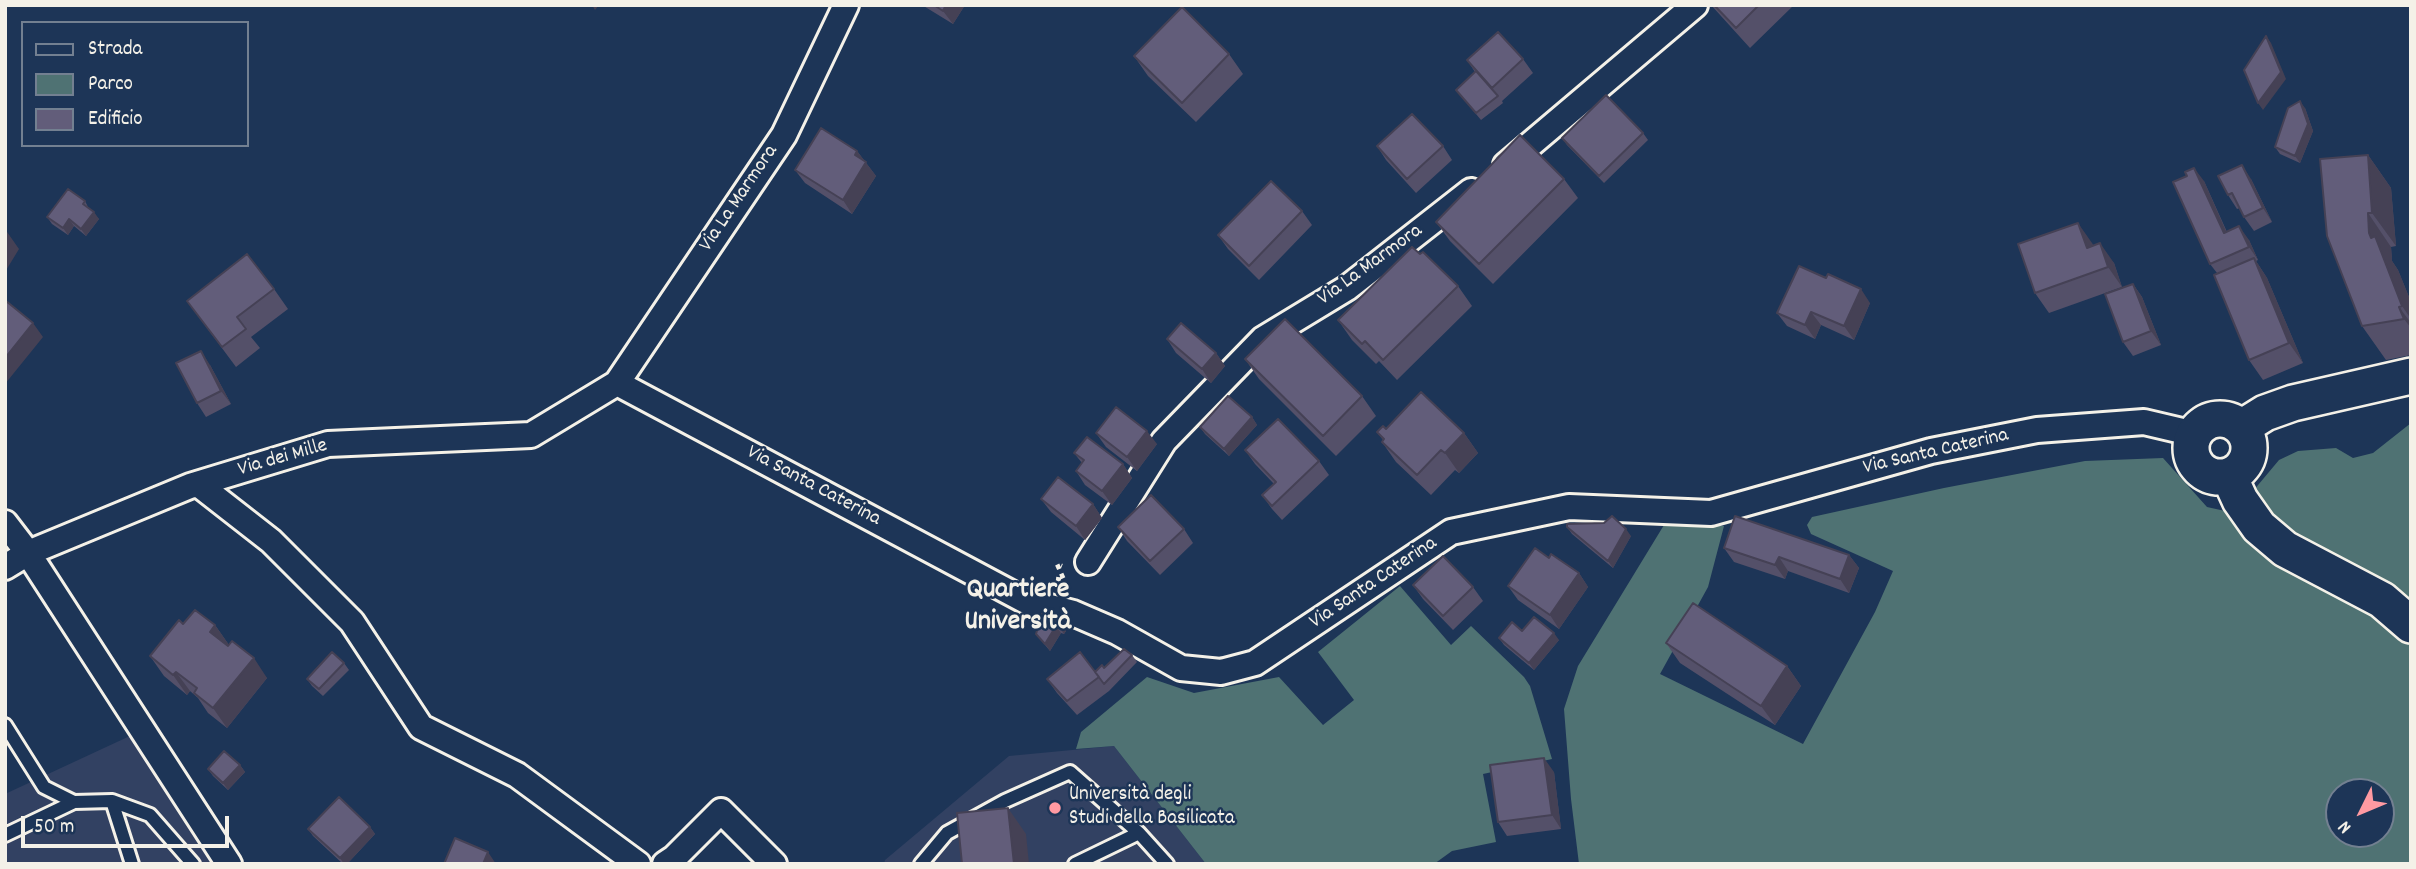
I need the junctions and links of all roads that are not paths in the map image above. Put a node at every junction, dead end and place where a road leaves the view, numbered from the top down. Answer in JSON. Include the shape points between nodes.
{"nodes":[{"id":1,"x":846,"y":5,"type":"edge"},
{"id":2,"x":1695,"y":5,"type":"edge"},
{"id":3,"x":2411,"y":376,"type":"edge"},
{"id":4,"x":617,"y":383,"type":"junction"},
{"id":5,"x":2241,"y":428,"type":"junction"},
{"id":6,"x":2195,"y":434,"type":"junction"},
{"id":7,"x":2229,"y":476,"type":"junction"},
{"id":8,"x":198,"y":484,"type":"junction"},
{"id":9,"x":5,"y":523,"type":"edge"},
{"id":10,"x":28,"y":553,"type":"junction"},
{"id":11,"x":1088,"y":562,"type":"road end"},
{"id":12,"x":5,"y":567,"type":"edge"},
{"id":13,"x":2411,"y":625,"type":"edge"},
{"id":14,"x":5,"y":725,"type":"edge"},
{"id":15,"x":74,"y":802,"type":"junction"},
{"id":16,"x":112,"y":802,"type":"junction"},
{"id":17,"x":1139,"y":833,"type":"junction"},
{"id":18,"x":5,"y":835,"type":"edge"},
{"id":19,"x":933,"y":849,"type":"junction"},
{"id":20,"x":132,"y":864,"type":"edge"},
{"id":21,"x":193,"y":864,"type":"edge"},
{"id":22,"x":229,"y":864,"type":"edge"},
{"id":23,"x":638,"y":864,"type":"edge"},
{"id":24,"x":665,"y":864,"type":"edge"},
{"id":25,"x":774,"y":864,"type":"edge"},
{"id":26,"x":921,"y":864,"type":"edge"},
{"id":27,"x":934,"y":864,"type":"edge"},
{"id":28,"x":1075,"y":864,"type":"edge"},
{"id":29,"x":1167,"y":864,"type":"edge"}],
"edges":[{"from":1,"to":4,"type":"street","name":"Via La Marmora","via":[[783,135]]},
{"from":2,"to":11,"type":"street","name":"Via La Marmora","via":[[1534,143],[1347,288],[1263,339],[1164,441]]},
{"from":3,"to":5,"type":"street","via":[[2293,403]]},
{"from":4,"to":6,"type":"street","name":"Via Santa Caterina","via":[[1026,601],[1073,613],[1117,632],[1181,668],[1221,671],[1255,663],[1451,532],[1569,507],[1712,513],[1931,451],[2037,430],[2144,422]]},
{"from":4,"to":8,"type":"street","name":"Via dei Mille","via":[[531,435],[328,444]]},
{"from":5,"to":6,"type":"street","via":[[2224,419],[2214,420]]},
{"from":5,"to":7,"type":"street","via":[[2248,455]]},
{"from":6,"to":7,"type":"street","via":[[2191,451],[2197,466],[2212,476]]},
{"from":7,"to":13,"type":"street","via":[[2259,527],[2285,549],[2382,600]]},
{"from":8,"to":10,"type":"street","name":"Via dei Mille"},
{"from":8,"to":23,"type":"street","via":[[271,541],[352,622],[421,727],[517,775]]},
{"from":9,"to":10,"type":"street"},
{"from":10,"to":12,"type":"street","name":"Via dei Mille"},
{"from":10,"to":22,"type":"street"},
{"from":14,"to":15,"type":"lane","via":[[44,787]]},
{"from":15,"to":16,"type":"lane"},
{"from":15,"to":18,"type":"lane"},
{"from":16,"to":20,"type":"lane"},
{"from":16,"to":21,"type":"lane","via":[[150,815]]},
{"from":17,"to":19,"type":"lane","via":[[1070,772],[947,833]]},
{"from":17,"to":28,"type":"lane"},
{"from":17,"to":29,"type":"lane"},
{"from":19,"to":26,"type":"lane"},
{"from":19,"to":27,"type":"lane"},
{"from":24,"to":25,"type":"street","via":[[721,811]]}]}
